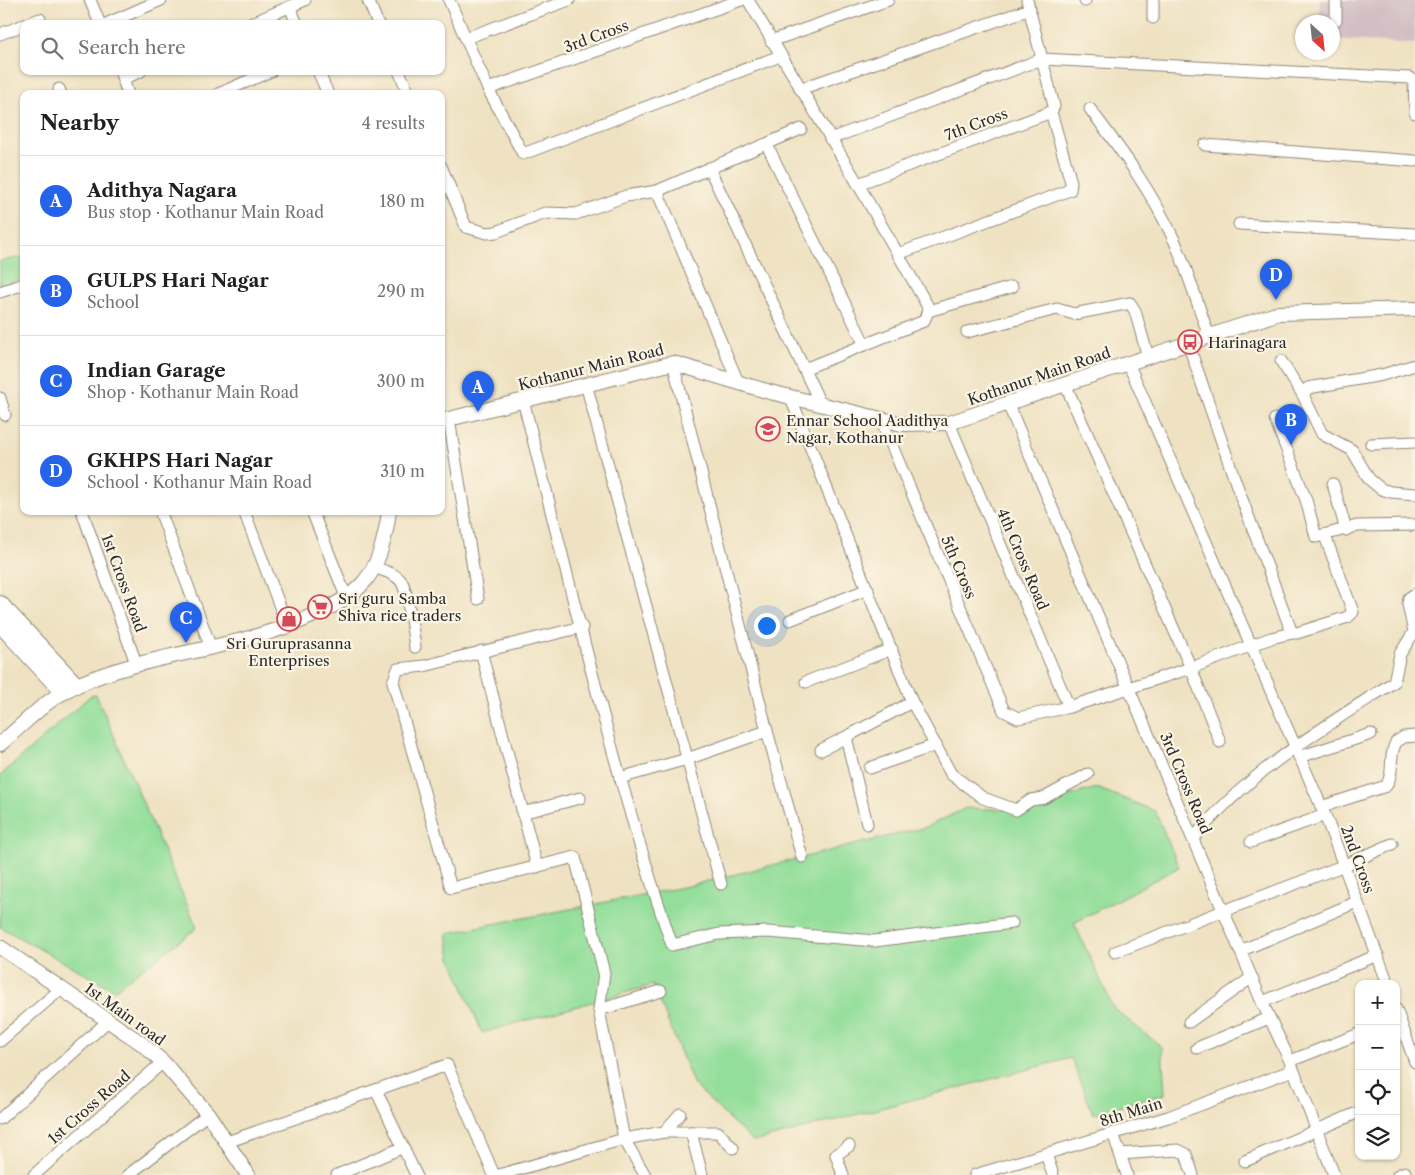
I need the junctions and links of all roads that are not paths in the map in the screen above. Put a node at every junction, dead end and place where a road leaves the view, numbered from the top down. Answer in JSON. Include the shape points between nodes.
{"nodes":[{"id":1,"x":90,"y":0,"type":"edge"},
{"id":2,"x":161,"y":0,"type":"edge"},
{"id":3,"x":305,"y":0,"type":"edge"},
{"id":4,"x":368,"y":0,"type":"edge"},
{"id":5,"x":449,"y":0,"type":"edge"},
{"id":6,"x":569,"y":0,"type":"edge"},
{"id":7,"x":741,"y":0,"type":"edge"},
{"id":8,"x":748,"y":0,"type":"edge"},
{"id":9,"x":888,"y":0,"type":"edge"},
{"id":10,"x":1153,"y":0,"type":"edge"},
{"id":11,"x":1336,"y":0,"type":"edge"},
{"id":12,"x":1029,"y":5,"type":"edge"},
{"id":13,"x":290,"y":7,"type":"junction"},
{"id":14,"x":1336,"y":15,"type":"edge"},
{"id":15,"x":1153,"y":18,"type":"dead end"},
{"id":16,"x":98,"y":20,"type":"edge"},
{"id":17,"x":115,"y":20,"type":"edge"},
{"id":18,"x":259,"y":20,"type":"edge"},
{"id":19,"x":295,"y":20,"type":"edge"},
{"id":20,"x":376,"y":20,"type":"edge"},
{"id":21,"x":20,"y":26,"type":"edge"},
{"id":22,"x":0,"y":34,"type":"edge"},
{"id":23,"x":466,"y":38,"type":"junction"},
{"id":24,"x":771,"y":41,"type":"junction"},
{"id":25,"x":780,"y":56,"type":"junction"},
{"id":26,"x":1042,"y":59,"type":"junction"},
{"id":27,"x":121,"y":75,"type":"edge"},
{"id":28,"x":262,"y":75,"type":"edge"},
{"id":29,"x":320,"y":75,"type":"edge"},
{"id":30,"x":401,"y":75,"type":"edge"},
{"id":31,"x":488,"y":89,"type":"junction"},
{"id":32,"x":800,"y":89,"type":"junction"},
{"id":33,"x":127,"y":90,"type":"edge"},
{"id":34,"x":227,"y":90,"type":"edge"},
{"id":35,"x":326,"y":90,"type":"edge"},
{"id":36,"x":407,"y":90,"type":"edge"},
{"id":37,"x":1090,"y":109,"type":"dead end"},
{"id":38,"x":1052,"y":112,"type":"junction"},
{"id":39,"x":1415,"y":113,"type":"edge"},
{"id":40,"x":801,"y":129,"type":"dead end"},
{"id":41,"x":830,"y":138,"type":"junction"},
{"id":42,"x":767,"y":145,"type":"junction"},
{"id":43,"x":1205,"y":145,"type":"dead end"},
{"id":44,"x":1415,"y":161,"type":"edge"},
{"id":45,"x":709,"y":168,"type":"junction"},
{"id":46,"x":445,"y":176,"type":"edge"},
{"id":47,"x":858,"y":184,"type":"junction"},
{"id":48,"x":657,"y":191,"type":"junction"},
{"id":49,"x":1239,"y":224,"type":"dead end"},
{"id":50,"x":1415,"y":234,"type":"edge"},
{"id":51,"x":898,"y":254,"type":"junction"},
{"id":52,"x":20,"y":285,"type":"edge"},
{"id":53,"x":1012,"y":287,"type":"dead end"},
{"id":54,"x":0,"y":292,"type":"edge"},
{"id":55,"x":1415,"y":309,"type":"edge"},
{"id":56,"x":928,"y":311,"type":"junction"},
{"id":57,"x":968,"y":332,"type":"dead end"},
{"id":58,"x":1209,"y":336,"type":"junction"},
{"id":59,"x":1188,"y":343,"type":"junction"},
{"id":60,"x":865,"y":345,"type":"junction"},
{"id":61,"x":1148,"y":357,"type":"junction"},
{"id":62,"x":1281,"y":361,"type":"dead end"},
{"id":63,"x":673,"y":363,"type":"junction"},
{"id":64,"x":1128,"y":363,"type":"junction"},
{"id":65,"x":1415,"y":365,"type":"edge"},
{"id":66,"x":804,"y":369,"type":"junction"},
{"id":67,"x":738,"y":382,"type":"junction"},
{"id":68,"x":586,"y":384,"type":"junction"},
{"id":69,"x":1065,"y":384,"type":"junction"},
{"id":70,"x":1303,"y":395,"type":"junction"},
{"id":71,"x":790,"y":396,"type":"junction"},
{"id":72,"x":0,"y":398,"type":"edge"},
{"id":73,"x":523,"y":400,"type":"junction"},
{"id":74,"x":820,"y":403,"type":"junction"},
{"id":75,"x":1008,"y":404,"type":"junction"},
{"id":76,"x":5,"y":415,"type":"dead end"},
{"id":77,"x":1275,"y":419,"type":"dead end"},
{"id":78,"x":445,"y":420,"type":"edge"},
{"id":79,"x":881,"y":420,"type":"junction"},
{"id":80,"x":949,"y":423,"type":"junction"},
{"id":81,"x":1415,"y":442,"type":"edge"},
{"id":82,"x":1371,"y":444,"type":"dead end"},
{"id":83,"x":1333,"y":484,"type":"dead end"},
{"id":84,"x":1415,"y":494,"type":"edge"},
{"id":85,"x":83,"y":515,"type":"edge"},
{"id":86,"x":161,"y":515,"type":"edge"},
{"id":87,"x":246,"y":515,"type":"edge"},
{"id":88,"x":314,"y":515,"type":"edge"},
{"id":89,"x":389,"y":515,"type":"edge"},
{"id":90,"x":1415,"y":525,"type":"edge"},
{"id":91,"x":1346,"y":530,"type":"junction"},
{"id":92,"x":1325,"y":536,"type":"junction"},
{"id":93,"x":373,"y":567,"type":"junction"},
{"id":94,"x":868,"y":589,"type":"junction"},
{"id":95,"x":1415,"y":594,"type":"edge"},
{"id":96,"x":347,"y":599,"type":"junction"},
{"id":97,"x":478,"y":599,"type":"dead end"},
{"id":98,"x":0,"y":604,"type":"edge"},
{"id":99,"x":790,"y":620,"type":"dead end"},
{"id":100,"x":0,"y":624,"type":"edge"},
{"id":101,"x":582,"y":627,"type":"junction"},
{"id":102,"x":288,"y":628,"type":"junction"},
{"id":103,"x":1292,"y":633,"type":"junction"},
{"id":104,"x":1251,"y":646,"type":"junction"},
{"id":105,"x":416,"y":647,"type":"dead end"},
{"id":106,"x":211,"y":648,"type":"junction"},
{"id":107,"x":892,"y":649,"type":"junction"},
{"id":108,"x":480,"y":651,"type":"junction"},
{"id":109,"x":137,"y":666,"type":"junction"},
{"id":110,"x":1191,"y":668,"type":"junction"},
{"id":111,"x":806,"y":682,"type":"dead end"},
{"id":112,"x":1129,"y":687,"type":"junction"},
{"id":113,"x":70,"y":688,"type":"junction"},
{"id":114,"x":912,"y":702,"type":"junction"},
{"id":115,"x":1069,"y":707,"type":"junction"},
{"id":116,"x":767,"y":731,"type":"junction"},
{"id":117,"x":1371,"y":734,"type":"dead end"},
{"id":118,"x":1415,"y":736,"type":"edge"},
{"id":119,"x":846,"y":738,"type":"junction"},
{"id":120,"x":1220,"y":742,"type":"dead end"},
{"id":121,"x":0,"y":744,"type":"edge"},
{"id":122,"x":936,"y":745,"type":"junction"},
{"id":123,"x":821,"y":750,"type":"dead end"},
{"id":124,"x":1297,"y":752,"type":"junction"},
{"id":125,"x":687,"y":759,"type":"junction"},
{"id":126,"x":870,"y":768,"type":"dead end"},
{"id":127,"x":1088,"y":774,"type":"dead end"},
{"id":128,"x":620,"y":778,"type":"junction"},
{"id":129,"x":580,"y":798,"type":"dead end"},
{"id":130,"x":1323,"y":811,"type":"junction"},
{"id":131,"x":522,"y":813,"type":"junction"},
{"id":132,"x":867,"y":824,"type":"dead end"},
{"id":133,"x":1193,"y":839,"type":"junction"},
{"id":134,"x":1251,"y":842,"type":"dead end"},
{"id":135,"x":1392,"y":844,"type":"dead end"},
{"id":136,"x":802,"y":857,"type":"dead end"},
{"id":137,"x":1345,"y":864,"type":"junction"},
{"id":138,"x":537,"y":867,"type":"junction"},
{"id":139,"x":721,"y":884,"type":"dead end"},
{"id":140,"x":1357,"y":902,"type":"junction"},
{"id":141,"x":1223,"y":912,"type":"junction"},
{"id":142,"x":1012,"y":923,"type":"dead end"},
{"id":143,"x":0,"y":947,"type":"edge"},
{"id":144,"x":1240,"y":951,"type":"junction"},
{"id":145,"x":1115,"y":952,"type":"dead end"},
{"id":146,"x":1378,"y":955,"type":"junction"},
{"id":147,"x":1251,"y":978,"type":"junction"},
{"id":148,"x":1387,"y":980,"type":"edge"},
{"id":149,"x":62,"y":988,"type":"junction"},
{"id":150,"x":661,"y":991,"type":"dead end"},
{"id":151,"x":1262,"y":1002,"type":"junction"},
{"id":152,"x":599,"y":1010,"type":"junction"},
{"id":153,"x":1269,"y":1018,"type":"junction"},
{"id":154,"x":109,"y":1020,"type":"junction"},
{"id":155,"x":1400,"y":1020,"type":"edge"},
{"id":156,"x":1189,"y":1022,"type":"dead end"},
{"id":157,"x":1355,"y":1036,"type":"edge"},
{"id":158,"x":0,"y":1041,"type":"edge"},
{"id":159,"x":1197,"y":1048,"type":"dead end"},
{"id":160,"x":163,"y":1062,"type":"junction"},
{"id":161,"x":1415,"y":1062,"type":"edge"},
{"id":162,"x":1292,"y":1065,"type":"junction"},
{"id":163,"x":376,"y":1090,"type":"junction"},
{"id":164,"x":208,"y":1114,"type":"junction"},
{"id":165,"x":680,"y":1114,"type":"dead end"},
{"id":166,"x":1355,"y":1114,"type":"edge"},
{"id":167,"x":0,"y":1119,"type":"edge"},
{"id":168,"x":1316,"y":1129,"type":"junction"},
{"id":169,"x":664,"y":1132,"type":"junction"},
{"id":170,"x":691,"y":1132,"type":"junction"},
{"id":171,"x":1113,"y":1133,"type":"junction"},
{"id":172,"x":624,"y":1139,"type":"junction"},
{"id":173,"x":228,"y":1142,"type":"junction"},
{"id":174,"x":849,"y":1146,"type":"dead end"},
{"id":175,"x":404,"y":1147,"type":"junction"},
{"id":176,"x":733,"y":1148,"type":"dead end"},
{"id":177,"x":1046,"y":1154,"type":"junction"},
{"id":178,"x":1120,"y":1154,"type":"junction"},
{"id":179,"x":1244,"y":1161,"type":"dead end"},
{"id":180,"x":34,"y":1175,"type":"edge"},
{"id":181,"x":128,"y":1175,"type":"edge"},
{"id":182,"x":248,"y":1175,"type":"edge"},
{"id":183,"x":337,"y":1175,"type":"edge"},
{"id":184,"x":416,"y":1175,"type":"edge"},
{"id":185,"x":494,"y":1175,"type":"edge"},
{"id":186,"x":499,"y":1175,"type":"edge"},
{"id":187,"x":645,"y":1175,"type":"edge"},
{"id":188,"x":702,"y":1175,"type":"edge"},
{"id":189,"x":843,"y":1175,"type":"edge"},
{"id":190,"x":975,"y":1175,"type":"edge"},
{"id":191,"x":1053,"y":1175,"type":"edge"},
{"id":192,"x":1127,"y":1175,"type":"edge"},
{"id":193,"x":1193,"y":1175,"type":"edge"},
{"id":194,"x":1334,"y":1175,"type":"edge"}],
"edges":[{"from":1,"to":16,"type":"street"},
{"from":2,"to":17,"type":"street"},
{"from":3,"to":13,"type":"street"},
{"from":4,"to":20,"type":"street"},
{"from":5,"to":23,"type":"street"},
{"from":6,"to":23,"type":"street"},
{"from":7,"to":31,"type":"street","name":"3rd Cross"},
{"from":8,"to":24,"type":"street"},
{"from":9,"to":24,"type":"street"},
{"from":10,"to":15,"type":"street"},
{"from":11,"to":14,"type":"street"},
{"from":12,"to":26,"type":"street"},
{"from":12,"to":32,"type":"street"},
{"from":13,"to":18,"type":"street"},
{"from":13,"to":19,"type":"street"},
{"from":21,"to":22,"type":"street"},
{"from":23,"to":31,"type":"street"},
{"from":24,"to":25,"type":"street"},
{"from":25,"to":31,"type":"street","via":[[526,154],[521,152]]},
{"from":25,"to":32,"type":"street"},
{"from":26,"to":38,"type":"street","via":[[1054,106]]},
{"from":26,"to":39,"type":"street","via":[[1400,78],[1414,81]]},
{"from":26,"to":41,"type":"street"},
{"from":27,"to":33,"type":"street"},
{"from":28,"to":34,"type":"street"},
{"from":29,"to":35,"type":"street"},
{"from":30,"to":36,"type":"street"},
{"from":32,"to":41,"type":"street"},
{"from":37,"to":58,"type":"street","via":[[1139,175],[1175,242]]},
{"from":38,"to":47,"type":"street","name":"7th Cross"},
{"from":38,"to":51,"type":"street","via":[[1071,182],[1070,190]]},
{"from":40,"to":42,"type":"street"},
{"from":41,"to":47,"type":"street"},
{"from":42,"to":45,"type":"street"},
{"from":42,"to":60,"type":"street"},
{"from":43,"to":44,"type":"street"},
{"from":45,"to":48,"type":"street"},
{"from":45,"to":66,"type":"street"},
{"from":46,"to":48,"type":"street","via":[[466,227],[487,232],[503,230],[545,213],[576,214],[626,196]]},
{"from":47,"to":51,"type":"street"},
{"from":48,"to":67,"type":"street"},
{"from":49,"to":50,"type":"street"},
{"from":51,"to":56,"type":"street"},
{"from":52,"to":54,"type":"street"},
{"from":53,"to":56,"type":"street"},
{"from":55,"to":58,"type":"street","name":"Kothanur Main Road","via":[[1279,312]]},
{"from":56,"to":60,"type":"street","via":[[924,322]]},
{"from":57,"to":61,"type":"street","via":[[1057,309],[1074,314],[1130,303]]},
{"from":58,"to":59,"type":"street","name":"Kothanur Main Road"},
{"from":59,"to":61,"type":"street","name":"Kothanur Main Road"},
{"from":59,"to":103,"type":"street"},
{"from":60,"to":66,"type":"street"},
{"from":61,"to":64,"type":"street","name":"Kothanur Main Road"},
{"from":62,"to":70,"type":"street"},
{"from":63,"to":67,"type":"street","name":"Kothanur Main Road"},
{"from":63,"to":68,"type":"street","name":"Kothanur Main Road"},
{"from":63,"to":116,"type":"street"},
{"from":64,"to":69,"type":"street","name":"Kothanur Main Road"},
{"from":64,"to":104,"type":"street","name":"2nd Cross"},
{"from":65,"to":70,"type":"street","via":[[1382,375],[1308,388]]},
{"from":66,"to":74,"type":"street"},
{"from":67,"to":71,"type":"street","name":"Kothanur Main Road"},
{"from":68,"to":73,"type":"street","name":"Kothanur Main Road"},
{"from":68,"to":125,"type":"street"},
{"from":69,"to":75,"type":"street","name":"Kothanur Main Road"},
{"from":69,"to":110,"type":"street"},
{"from":70,"to":84,"type":"street","via":[[1322,434],[1352,450],[1369,479],[1391,492]]},
{"from":71,"to":74,"type":"street","name":"Kothanur Main Road"},
{"from":71,"to":94,"type":"street"},
{"from":72,"to":76,"type":"street"},
{"from":73,"to":78,"type":"street","name":"Kothanur Main Road"},
{"from":73,"to":101,"type":"street"},
{"from":74,"to":79,"type":"street","name":"Kothanur Main Road"},
{"from":75,"to":80,"type":"street","name":"Kothanur Main Road"},
{"from":75,"to":112,"type":"street","name":"3rd Cross Road"},
{"from":77,"to":92,"type":"street","via":[[1306,500],[1315,535],[1318,538]]},
{"from":78,"to":97,"type":"street"},
{"from":79,"to":80,"type":"street","name":"Kothanur Main Road","via":[[902,424]]},
{"from":79,"to":115,"type":"street","name":"5th Cross","via":[[1004,711],[1018,718]]},
{"from":80,"to":115,"type":"street","name":"4th Cross Road"},
{"from":81,"to":82,"type":"street"},
{"from":83,"to":91,"type":"street"},
{"from":85,"to":109,"type":"street","name":"1st Cross Road"},
{"from":86,"to":106,"type":"street"},
{"from":87,"to":102,"type":"street"},
{"from":88,"to":96,"type":"street"},
{"from":89,"to":93,"type":"street","via":[[386,537]]},
{"from":90,"to":91,"type":"street","via":[[1357,526]]},
{"from":91,"to":92,"type":"street"},
{"from":92,"to":103,"type":"street","via":[[1353,612],[1348,617]]},
{"from":93,"to":96,"type":"street","via":[[366,581]]},
{"from":93,"to":105,"type":"street","via":[[401,581]]},
{"from":94,"to":99,"type":"street"},
{"from":94,"to":107,"type":"street"},
{"from":95,"to":124,"type":"street","via":[[1409,598],[1408,604],[1414,632],[1400,654],[1394,682]]},
{"from":96,"to":102,"type":"street"},
{"from":98,"to":113,"type":"main road"},
{"from":100,"to":113,"type":"main road"},
{"from":101,"to":108,"type":"street"},
{"from":101,"to":128,"type":"street"},
{"from":102,"to":106,"type":"street"},
{"from":103,"to":104,"type":"street"},
{"from":104,"to":110,"type":"street"},
{"from":104,"to":124,"type":"street","name":"2nd Cross"},
{"from":106,"to":109,"type":"street"},
{"from":107,"to":111,"type":"street"},
{"from":107,"to":114,"type":"street"},
{"from":108,"to":131,"type":"street"},
{"from":108,"to":138,"type":"street","via":[[424,666],[398,669],[393,682],[449,886],[454,888]]},
{"from":109,"to":113,"type":"street"},
{"from":110,"to":112,"type":"street"},
{"from":110,"to":120,"type":"street"},
{"from":112,"to":115,"type":"street"},
{"from":112,"to":133,"type":"street","name":"3rd Cross Road"},
{"from":113,"to":121,"type":"street"},
{"from":114,"to":119,"type":"street"},
{"from":114,"to":122,"type":"street"},
{"from":116,"to":125,"type":"street"},
{"from":116,"to":136,"type":"street"},
{"from":117,"to":124,"type":"street"},
{"from":118,"to":130,"type":"street","via":[[1396,742],[1390,759],[1392,776],[1386,786]]},
{"from":119,"to":123,"type":"street"},
{"from":119,"to":132,"type":"street"},
{"from":122,"to":126,"type":"street"},
{"from":122,"to":127,"type":"street","via":[[951,774],[983,798],[1016,810]]},
{"from":124,"to":130,"type":"street","name":"2nd Cross"},
{"from":124,"to":133,"type":"street","via":[[1222,806]]},
{"from":125,"to":128,"type":"street"},
{"from":125,"to":139,"type":"street"},
{"from":128,"to":142,"type":"street","via":[[672,945],[718,934],[768,932],[875,941]]},
{"from":129,"to":131,"type":"street"},
{"from":130,"to":134,"type":"street"},
{"from":130,"to":137,"type":"street","name":"2nd Cross"},
{"from":131,"to":138,"type":"street"},
{"from":133,"to":141,"type":"street","name":"3rd Cross Road"},
{"from":135,"to":137,"type":"street"},
{"from":137,"to":140,"type":"street","name":"2nd Cross"},
{"from":137,"to":141,"type":"street"},
{"from":138,"to":152,"type":"street","via":[[575,857],[604,973]]},
{"from":140,"to":144,"type":"street"},
{"from":140,"to":146,"type":"street","name":"2nd Cross"},
{"from":141,"to":144,"type":"street","name":"3rd Cross Road"},
{"from":141,"to":145,"type":"street"},
{"from":143,"to":149,"type":"street","name":"1st Main road"},
{"from":144,"to":147,"type":"street","name":"3rd Cross Road"},
{"from":146,"to":148,"type":"street","name":"2nd Cross"},
{"from":146,"to":151,"type":"street"},
{"from":147,"to":151,"type":"street","name":"3rd Cross Road"},
{"from":147,"to":156,"type":"street"},
{"from":149,"to":154,"type":"street","name":"1st Main road"},
{"from":149,"to":158,"type":"street"},
{"from":150,"to":152,"type":"street"},
{"from":151,"to":153,"type":"street","name":"3rd Cross Road"},
{"from":152,"to":172,"type":"street"},
{"from":153,"to":159,"type":"street"},
{"from":153,"to":162,"type":"street","name":"3rd Cross Road"},
{"from":154,"to":160,"type":"street","name":"1st Main road"},
{"from":154,"to":167,"type":"street"},
{"from":155,"to":161,"type":"street"},
{"from":157,"to":162,"type":"street","name":"8th Main"},
{"from":160,"to":164,"type":"street","name":"1st Main road"},
{"from":160,"to":180,"type":"street","name":"1st Cross Road"},
{"from":162,"to":168,"type":"street","name":"3rd Cross Road"},
{"from":162,"to":171,"type":"street","name":"8th Main","via":[[1168,1116]]},
{"from":163,"to":173,"type":"street"},
{"from":163,"to":175,"type":"street"},
{"from":163,"to":185,"type":"street","via":[[446,1065]]},
{"from":164,"to":173,"type":"street","name":"1st Main road"},
{"from":164,"to":181,"type":"street"},
{"from":165,"to":169,"type":"street"},
{"from":166,"to":168,"type":"street"},
{"from":168,"to":179,"type":"street"},
{"from":168,"to":194,"type":"street","name":"3rd Cross Road"},
{"from":169,"to":170,"type":"street"},
{"from":169,"to":172,"type":"street"},
{"from":170,"to":176,"type":"street","via":[[718,1132]]},
{"from":170,"to":188,"type":"street"},
{"from":171,"to":177,"type":"street","name":"8th Main"},
{"from":171,"to":178,"type":"street"},
{"from":172,"to":186,"type":"street"},
{"from":172,"to":187,"type":"street"},
{"from":173,"to":182,"type":"street","name":"1st Main road"},
{"from":174,"to":189,"type":"street","via":[[836,1155]]},
{"from":175,"to":183,"type":"street"},
{"from":175,"to":184,"type":"street"},
{"from":177,"to":190,"type":"street","name":"8th Main"},
{"from":177,"to":191,"type":"street"},
{"from":178,"to":192,"type":"street"},
{"from":178,"to":193,"type":"street","via":[[1178,1150],[1186,1154]]}]}
